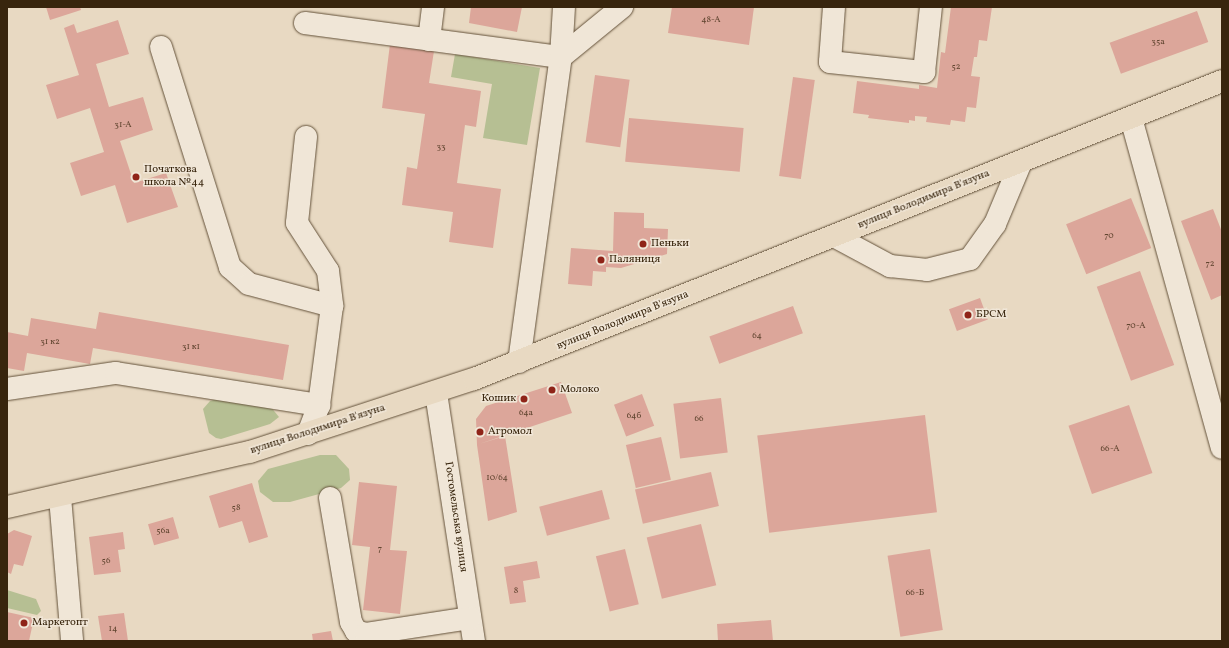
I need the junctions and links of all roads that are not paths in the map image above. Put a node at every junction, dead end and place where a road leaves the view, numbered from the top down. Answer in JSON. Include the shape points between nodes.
{"nodes":[{"id":1,"x":433,"y":7,"type":"edge"},
{"id":2,"x":564,"y":7,"type":"edge"},
{"id":3,"x":622,"y":7,"type":"edge"},
{"id":4,"x":834,"y":7,"type":"edge"},
{"id":5,"x":931,"y":7,"type":"edge"},
{"id":6,"x":305,"y":23,"type":"dead end"},
{"id":7,"x":429,"y":40,"type":"junction"},
{"id":8,"x":161,"y":47,"type":"dead end"},
{"id":9,"x":561,"y":57,"type":"junction"},
{"id":10,"x":1222,"y":81,"type":"edge"},
{"id":11,"x":1131,"y":118,"type":"junction"},
{"id":12,"x":306,"y":137,"type":"dead end"},
{"id":13,"x":1021,"y":162,"type":"junction"},
{"id":14,"x":834,"y":236,"type":"junction"},
{"id":15,"x":332,"y":306,"type":"junction"},
{"id":16,"x":519,"y":362,"type":"junction"},
{"id":17,"x":7,"y":389,"type":"edge"},
{"id":18,"x":436,"y":393,"type":"junction"},
{"id":19,"x":319,"y":405,"type":"junction"},
{"id":20,"x":308,"y":434,"type":"junction"},
{"id":21,"x":1222,"y":448,"type":"edge"},
{"id":22,"x":60,"y":497,"type":"junction"},
{"id":23,"x":330,"y":498,"type":"dead end"},
{"id":24,"x":7,"y":507,"type":"edge"},
{"id":25,"x":470,"y":618,"type":"junction"},
{"id":26,"x":72,"y":641,"type":"edge"},
{"id":27,"x":474,"y":641,"type":"edge"}],
"edges":[{"from":1,"to":7,"type":"street"},
{"from":2,"to":9,"type":"street"},
{"from":3,"to":9,"type":"street"},
{"from":4,"to":5,"type":"street","via":[[830,62],[924,72]]},
{"from":6,"to":7,"type":"street"},
{"from":7,"to":9,"type":"street"},
{"from":8,"to":15,"type":"street","via":[[230,267],[249,284]]},
{"from":9,"to":16,"type":"street"},
{"from":10,"to":11,"type":"main road","name":"вулиця Володимира В'язуна"},
{"from":11,"to":13,"type":"main road","name":"вулиця Володимира В'язуна"},
{"from":11,"to":21,"type":"street"},
{"from":12,"to":15,"type":"street","via":[[297,223],[328,271]]},
{"from":13,"to":14,"type":"main road","name":"вулиця Володимира В'язуна"},
{"from":13,"to":14,"type":"street","via":[[995,224],[970,259],[927,270],[890,266]]},
{"from":14,"to":16,"type":"main road","name":"вулиця Володимира В'язуна"},
{"from":15,"to":19,"type":"street"},
{"from":16,"to":18,"type":"main road","name":"вулиця Володимира В'язуна"},
{"from":17,"to":19,"type":"street","via":[[116,373]]},
{"from":18,"to":20,"type":"main road","name":"вулиця Володимира В'язуна"},
{"from":18,"to":25,"type":"street","name":"Гостомельська вулиця"},
{"from":19,"to":20,"type":"street"},
{"from":20,"to":22,"type":"main road","name":"вулиця Володимира В'язуна","via":[[250,452]]},
{"from":22,"to":24,"type":"main road","name":"вулиця Володимира В'язуна"},
{"from":22,"to":26,"type":"street"},
{"from":23,"to":25,"type":"street","via":[[350,622],[356,631],[366,634]]},
{"from":25,"to":27,"type":"street","name":"Гостомельська вулиця"}]}
